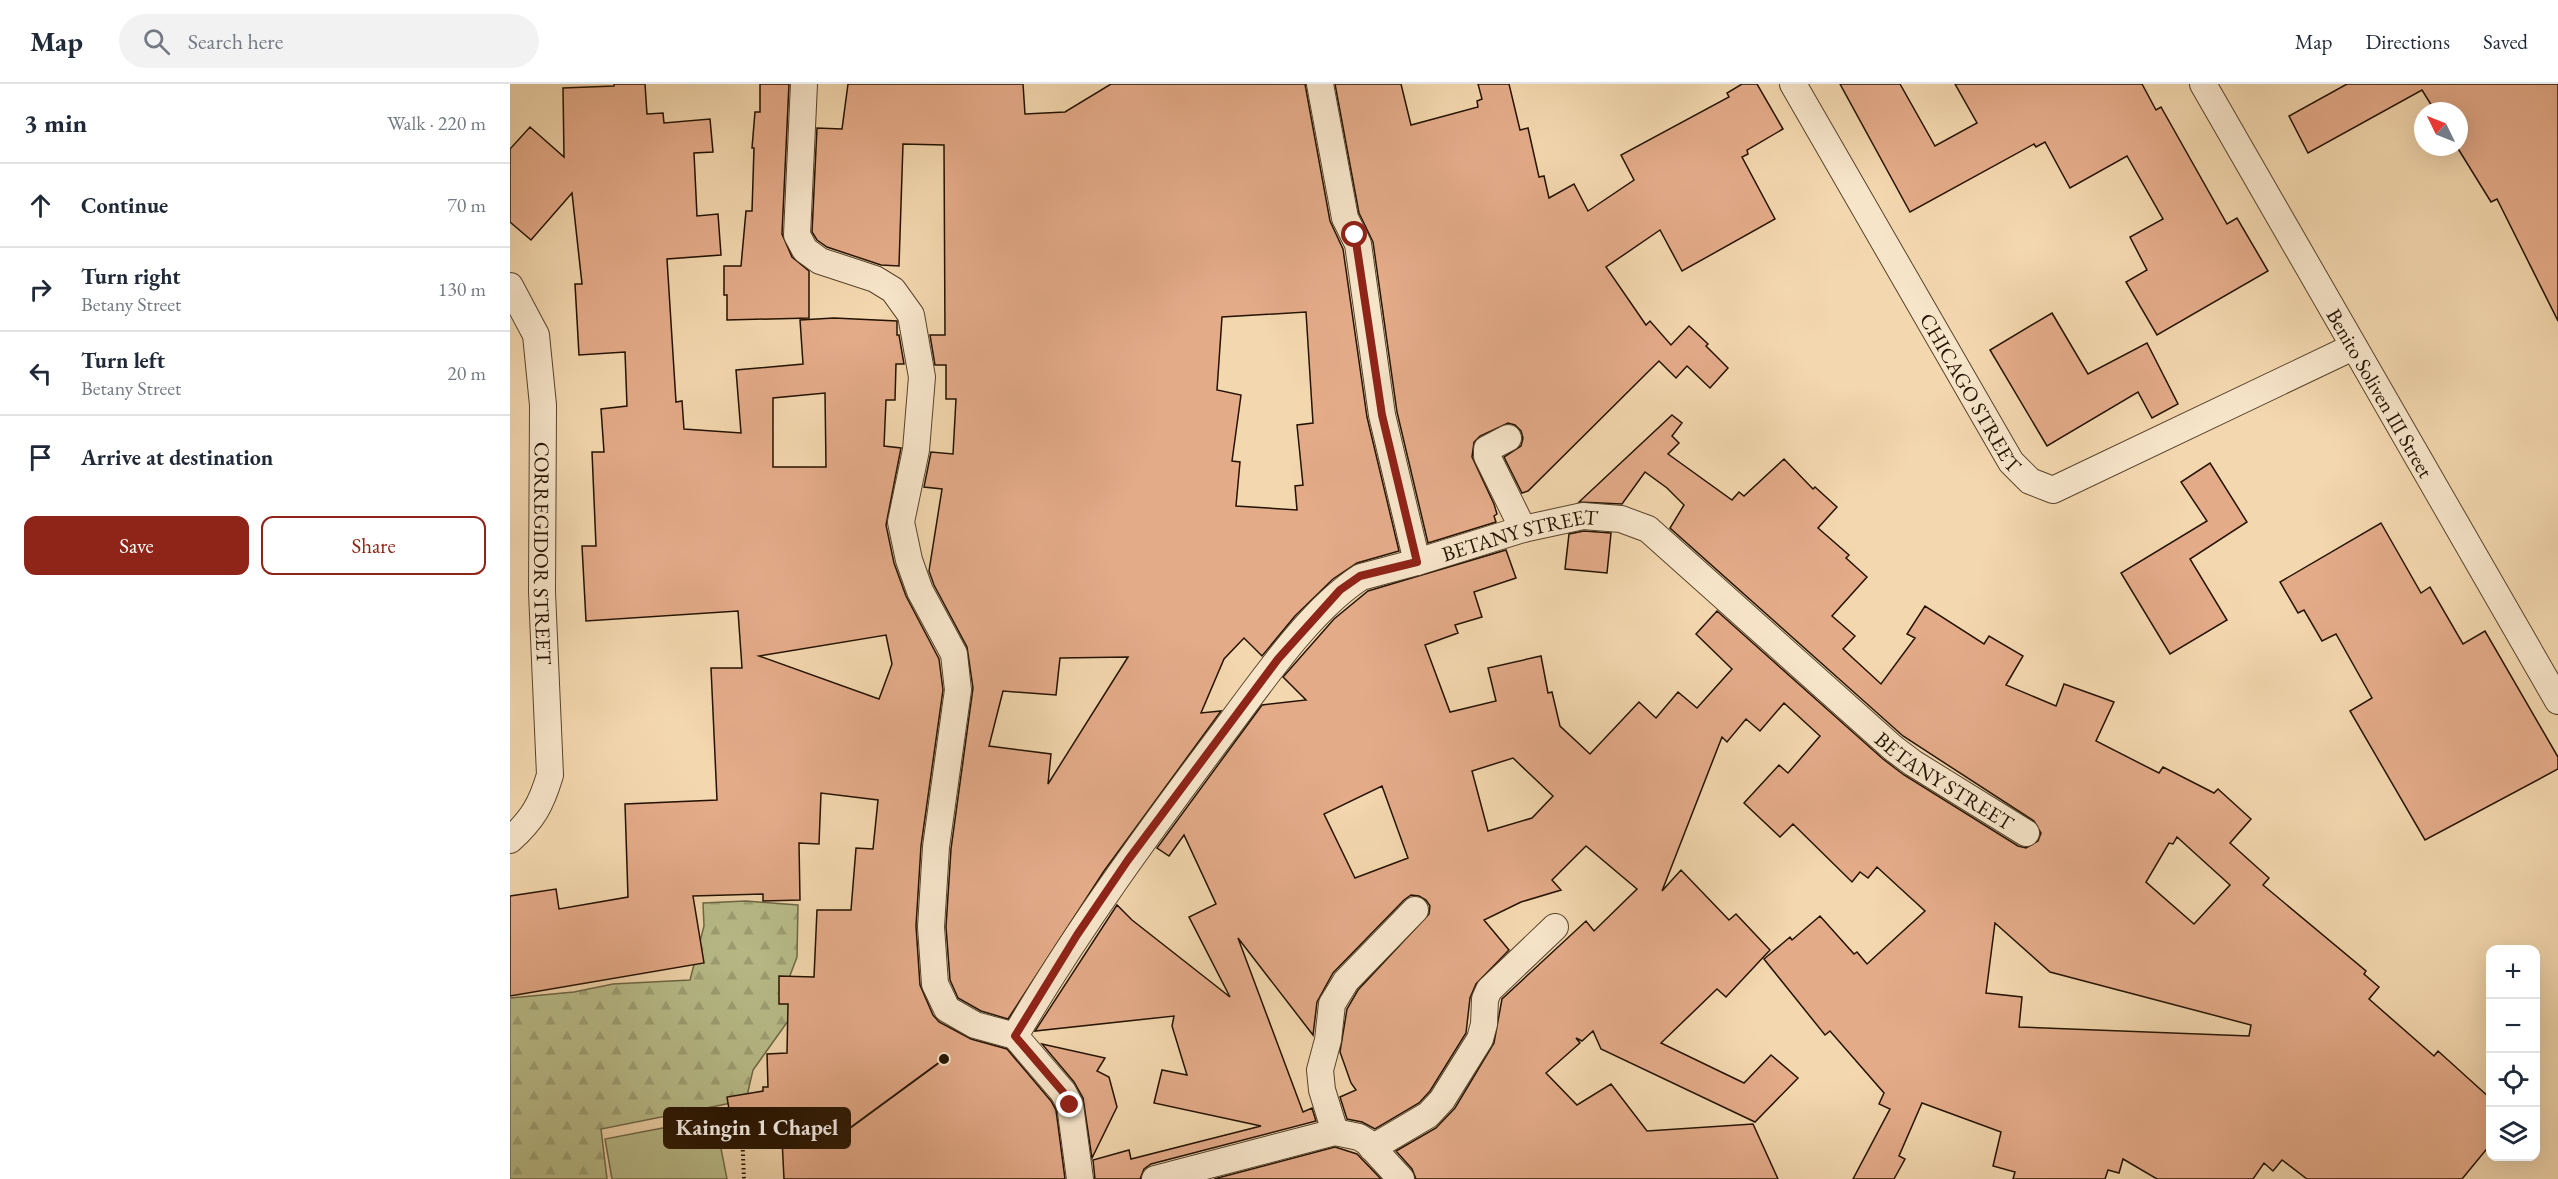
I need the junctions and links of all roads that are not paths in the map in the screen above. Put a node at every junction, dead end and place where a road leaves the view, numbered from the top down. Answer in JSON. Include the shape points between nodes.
{"nodes":[{"id":1,"x":804,"y":84,"type":"edge"},
{"id":2,"x":1320,"y":84,"type":"edge"},
{"id":3,"x":1793,"y":84,"type":"edge"},
{"id":4,"x":2203,"y":84,"type":"edge"},
{"id":5,"x":510,"y":286,"type":"edge"},
{"id":6,"x":2353,"y":347,"type":"junction"},
{"id":7,"x":1508,"y":438,"type":"dead end"},
{"id":8,"x":1523,"y":529,"type":"junction"},
{"id":9,"x":1417,"y":562,"type":"junction"},
{"id":10,"x":2558,"y":701,"type":"edge"},
{"id":11,"x":2026,"y":833,"type":"dead end"},
{"id":12,"x":510,"y":840,"type":"edge"},
{"id":13,"x":1415,"y":910,"type":"dead end"},
{"id":14,"x":1556,"y":927,"type":"dead end"},
{"id":15,"x":1015,"y":1036,"type":"junction"},
{"id":16,"x":1335,"y":1132,"type":"junction"},
{"id":17,"x":1372,"y":1148,"type":"junction"},
{"id":18,"x":1080,"y":1179,"type":"edge"},
{"id":19,"x":1155,"y":1179,"type":"edge"},
{"id":20,"x":1401,"y":1179,"type":"edge"}],
"edges":[{"from":1,"to":15,"type":"street","via":[[797,235],[805,250],[820,261],[875,279],[893,290],[911,315],[922,377],[916,450],[901,522],[920,591],[954,654],[958,690],[936,847],[931,927],[935,984],[947,1010],[975,1025]]},
{"from":2,"to":9,"type":"street","via":[[1345,218],[1358,244],[1382,415]]},
{"from":3,"to":6,"type":"street","name":"CHICAGO STREET","via":[[2011,462],[2030,480],[2053,490]]},
{"from":4,"to":6,"type":"street","name":"Benito Soliven Ⅲ Street"},
{"from":5,"to":12,"type":"street","name":"CORREGIDOR STREET","via":[[536,335],[543,405],[542,592],[550,775],[542,801],[529,822]]},
{"from":6,"to":10,"type":"street","name":"Benito Soliven Ⅲ Street"},
{"from":7,"to":8,"type":"street","via":[[1487,449],[1487,456]]},
{"from":8,"to":9,"type":"street","name":"BETANY STREET"},
{"from":8,"to":11,"type":"street","name":"BETANY STREET","via":[[1583,516],[1621,519],[1648,529],[1893,748]]},
{"from":9,"to":15,"type":"street","name":"BETANY STREET","via":[[1360,576],[1340,590],[1278,659],[1128,860]]},
{"from":13,"to":16,"type":"street","via":[[1346,981],[1332,1005],[1320,1070]]},
{"from":14,"to":17,"type":"street","via":[[1489,990],[1480,1039],[1442,1100],[1428,1115]]},
{"from":15,"to":18,"type":"street","via":[[1070,1105]]},
{"from":16,"to":17,"type":"street","via":[[1359,1137]]},
{"from":16,"to":19,"type":"street"},
{"from":17,"to":20,"type":"street"}]}
